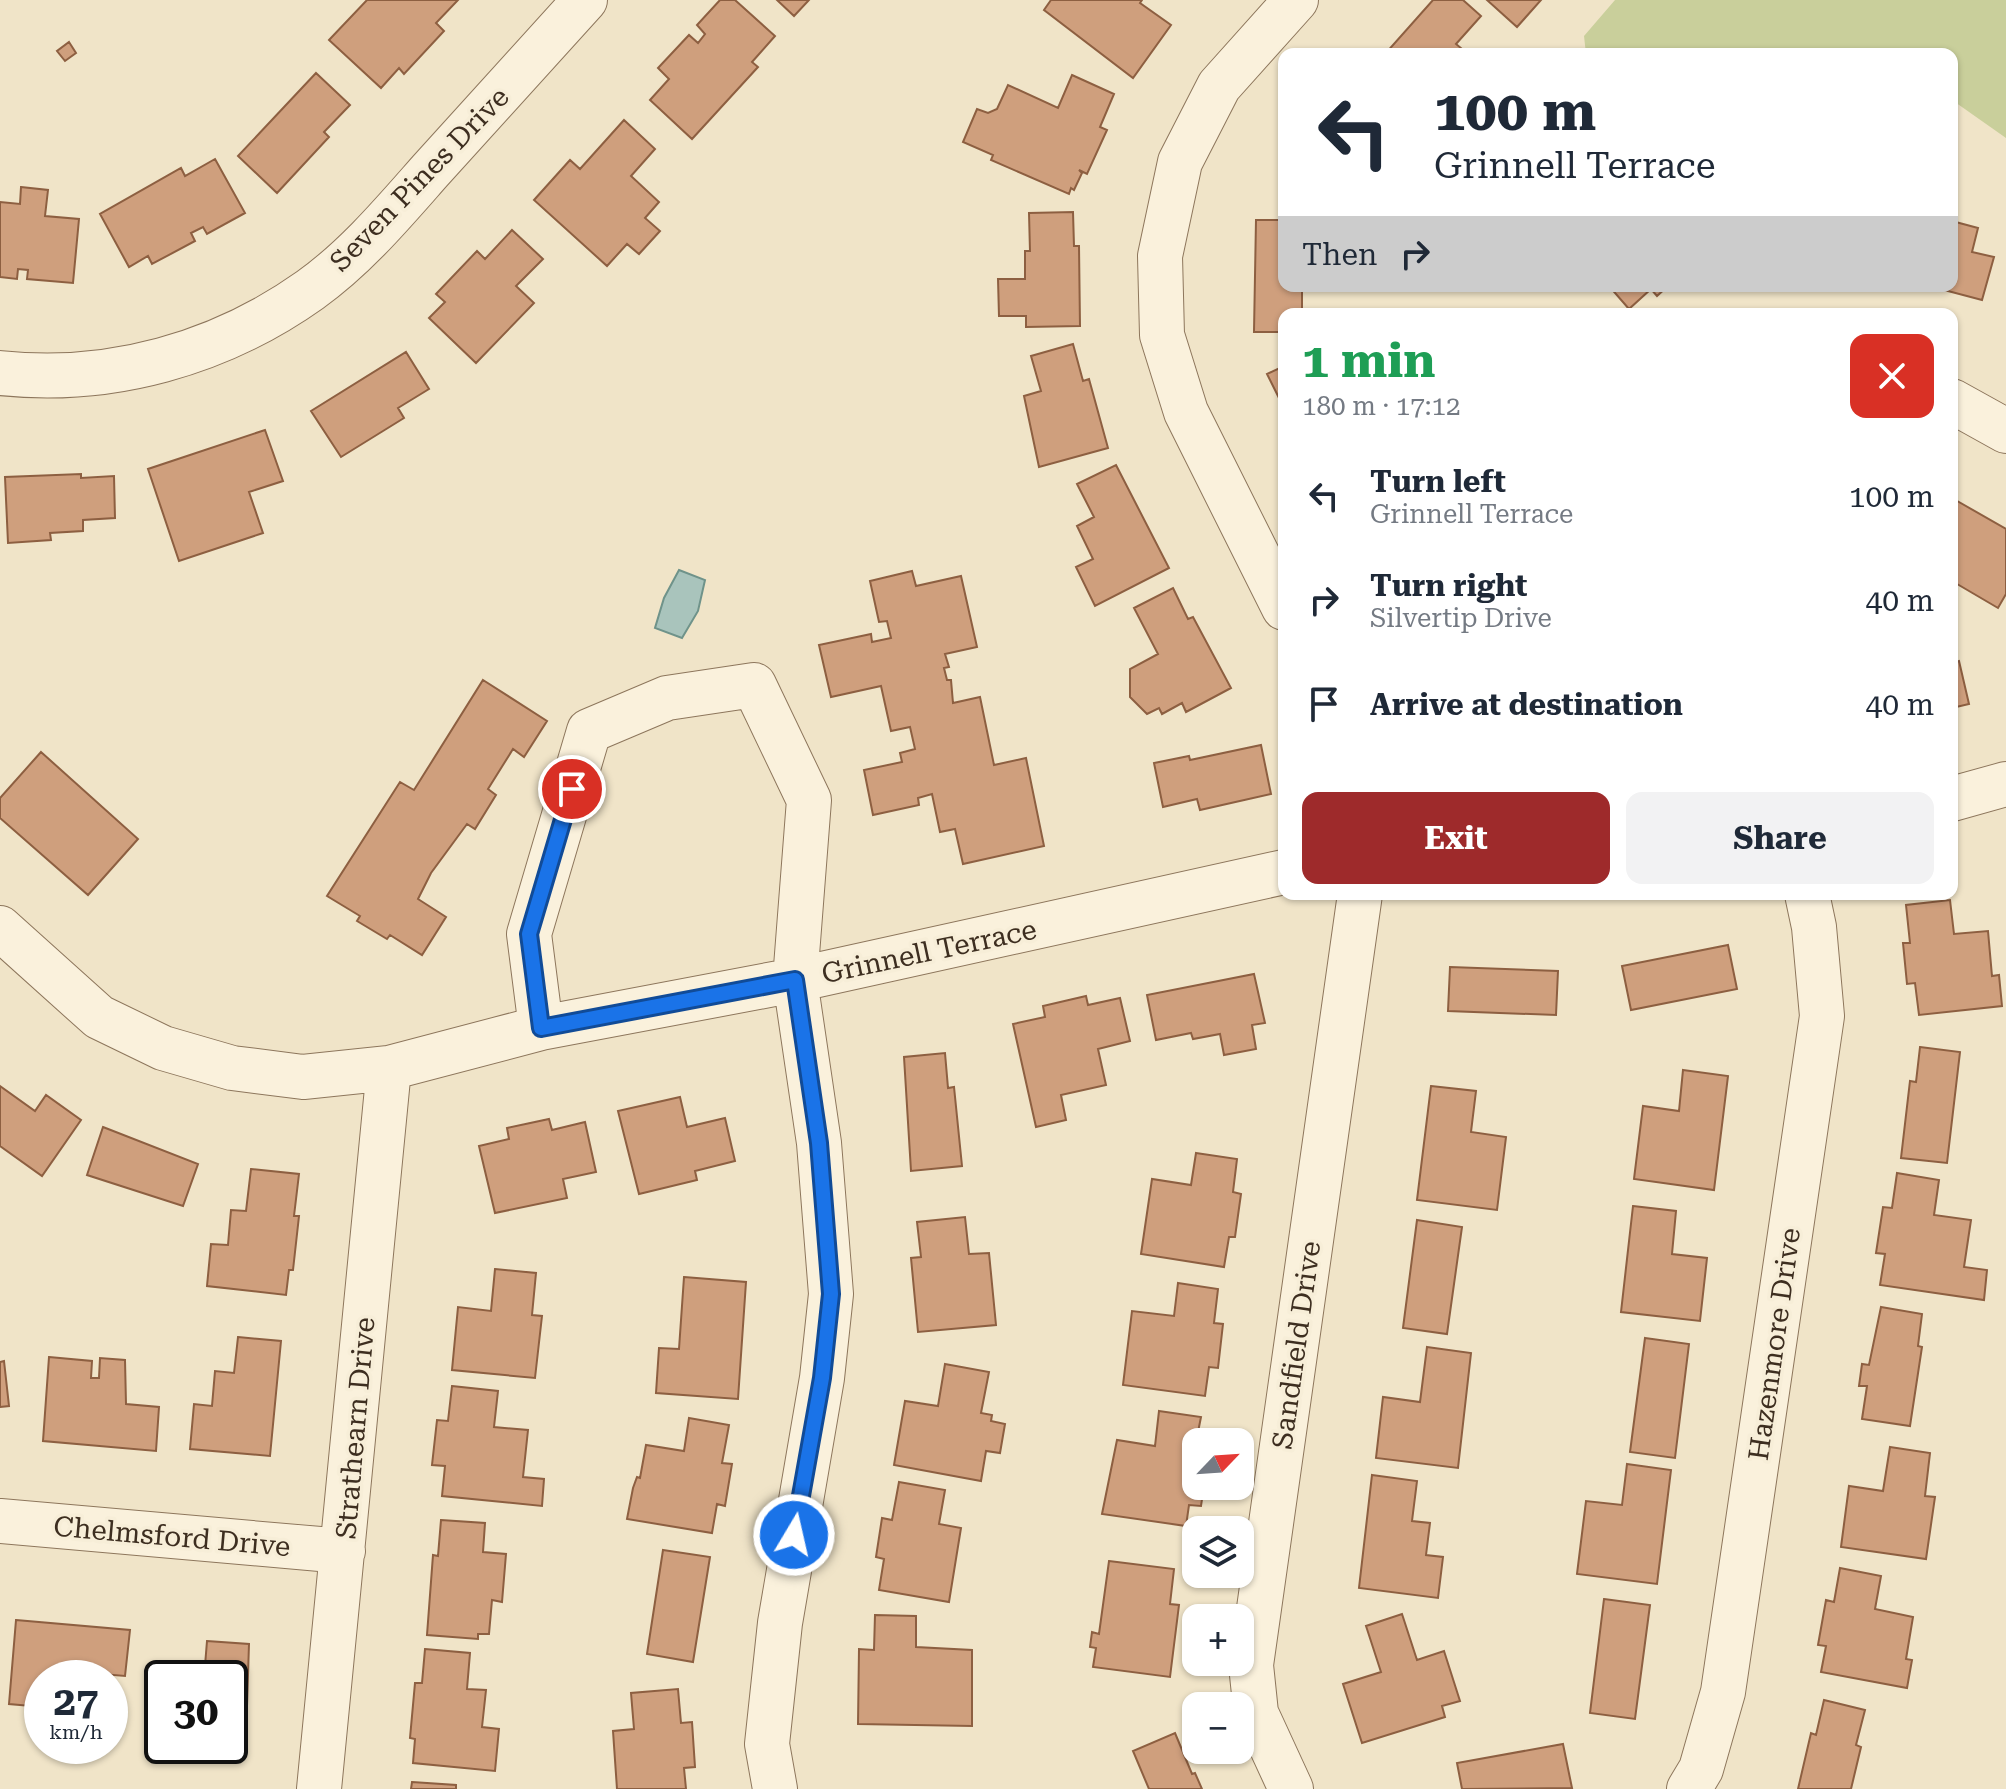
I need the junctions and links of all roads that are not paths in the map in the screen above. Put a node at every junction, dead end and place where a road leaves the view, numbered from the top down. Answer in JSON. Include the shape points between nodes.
{"nodes":[{"id":1,"x":585,"y":0,"type":"edge"},
{"id":2,"x":1296,"y":0,"type":"edge"},
{"id":3,"x":0,"y":373,"type":"edge"},
{"id":4,"x":1958,"y":404,"type":"edge"},
{"id":5,"x":2006,"y":431,"type":"edge"},
{"id":6,"x":1278,"y":596,"type":"edge"},
{"id":7,"x":2006,"y":784,"type":"edge"},
{"id":8,"x":1958,"y":797,"type":"edge"},
{"id":9,"x":1278,"y":873,"type":"edge"},
{"id":10,"x":1359,"y":900,"type":"edge"},
{"id":11,"x":1808,"y":900,"type":"edge"},
{"id":12,"x":0,"y":928,"type":"edge"},
{"id":13,"x":795,"y":980,"type":"junction"},
{"id":14,"x":541,"y":1028,"type":"junction"},
{"id":15,"x":389,"y":1068,"type":"junction"},
{"id":16,"x":0,"y":1521,"type":"edge"},
{"id":17,"x":343,"y":1551,"type":"junction"},
{"id":18,"x":319,"y":1789,"type":"edge"},
{"id":19,"x":775,"y":1789,"type":"edge"},
{"id":20,"x":1291,"y":1789,"type":"edge"},
{"id":21,"x":1689,"y":1789,"type":"edge"}],
"edges":[{"from":1,"to":3,"type":"street","name":"Seven Pines Drive","via":[[359,250],[310,290],[257,323],[153,365],[61,377]]},
{"from":2,"to":6,"type":"street","via":[[1219,86],[1180,162],[1160,256],[1162,335],[1186,412]]},
{"from":4,"to":5,"type":"street"},
{"from":7,"to":8,"type":"street"},
{"from":9,"to":13,"type":"street","name":"Grinnell Terrace"},
{"from":10,"to":20,"type":"street","name":"Sandfield Drive","via":[[1251,1665],[1256,1713]]},
{"from":11,"to":21,"type":"street","name":"Hazenmore Drive","via":[[1822,1016],[1723,1692]]},
{"from":12,"to":15,"type":"street","name":"Grinnell Terrace","via":[[99,1017],[163,1048],[232,1068],[303,1077]]},
{"from":13,"to":14,"type":"street","name":"Grinnell Terrace"},
{"from":13,"to":14,"type":"street","via":[[809,800],[754,685],[667,698],[589,731],[529,934]]},
{"from":13,"to":19,"type":"street","via":[[819,1143],[831,1294],[780,1623],[767,1744]]},
{"from":14,"to":15,"type":"street","name":"Grinnell Terrace"},
{"from":15,"to":17,"type":"street","name":"Strathearn Drive"},
{"from":16,"to":17,"type":"street","name":"Chelmsford Drive"},
{"from":17,"to":18,"type":"street","name":"Strathearn Drive"}]}
